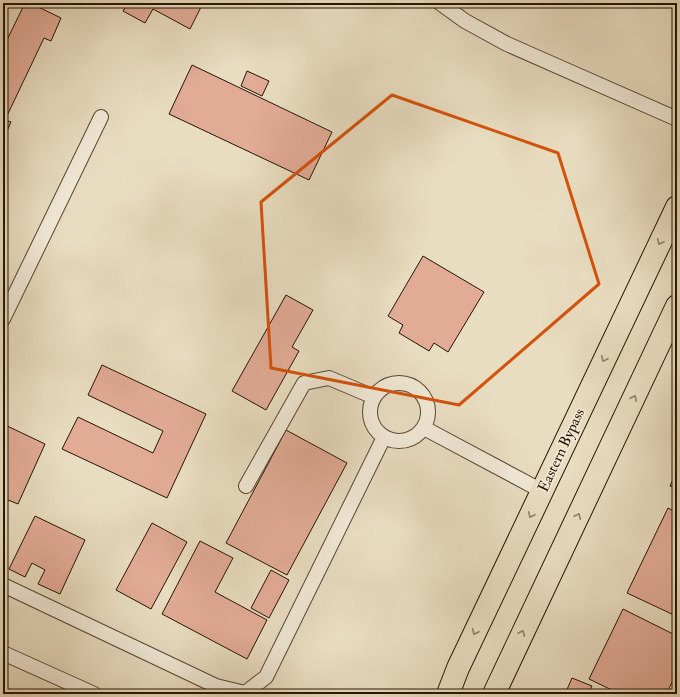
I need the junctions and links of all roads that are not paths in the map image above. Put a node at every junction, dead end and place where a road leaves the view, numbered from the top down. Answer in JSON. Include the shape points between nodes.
{"nodes":[{"id":1,"x":440,"y":3,"type":"edge"},
{"id":2,"x":101,"y":117,"type":"dead end"},
{"id":3,"x":677,"y":119,"type":"edge"},
{"id":4,"x":677,"y":207,"type":"edge"},
{"id":5,"x":677,"y":306,"type":"edge"},
{"id":6,"x":3,"y":319,"type":"edge"},
{"id":7,"x":374,"y":397,"type":"junction"},
{"id":8,"x":424,"y":428,"type":"junction"},
{"id":9,"x":384,"y":438,"type":"junction"},
{"id":10,"x":246,"y":486,"type":"dead end"},
{"id":11,"x":542,"y":491,"type":"junction"},
{"id":12,"x":3,"y":585,"type":"edge"},
{"id":13,"x":3,"y":653,"type":"edge"},
{"id":14,"x":94,"y":694,"type":"edge"},
{"id":15,"x":448,"y":694,"type":"edge"},
{"id":16,"x":494,"y":694,"type":"edge"}],
"edges":[{"from":1,"to":3,"type":"lane","via":[[465,21],[507,44]]},
{"from":2,"to":6,"type":"lane"},
{"from":4,"to":11,"type":"highway","name":"Eastern Bypass","one_way":true},
{"from":16,"to":5,"type":"highway","one_way":true},
{"from":7,"to":8,"type":"lane","via":[[385,386],[400,383],[415,387],[425,399],[429,414]]},
{"from":7,"to":9,"type":"lane","via":[[370,411],[373,426]]},
{"from":7,"to":10,"type":"lane","via":[[329,378],[304,383]]},
{"from":8,"to":9,"type":"lane","via":[[413,439],[398,442]]},
{"from":8,"to":11,"type":"lane"},
{"from":9,"to":12,"type":"lane","via":[[266,677],[245,693],[216,686]]},
{"from":11,"to":15,"type":"highway","name":"Eastern Bypass","one_way":true},
{"from":13,"to":14,"type":"lane"}]}
